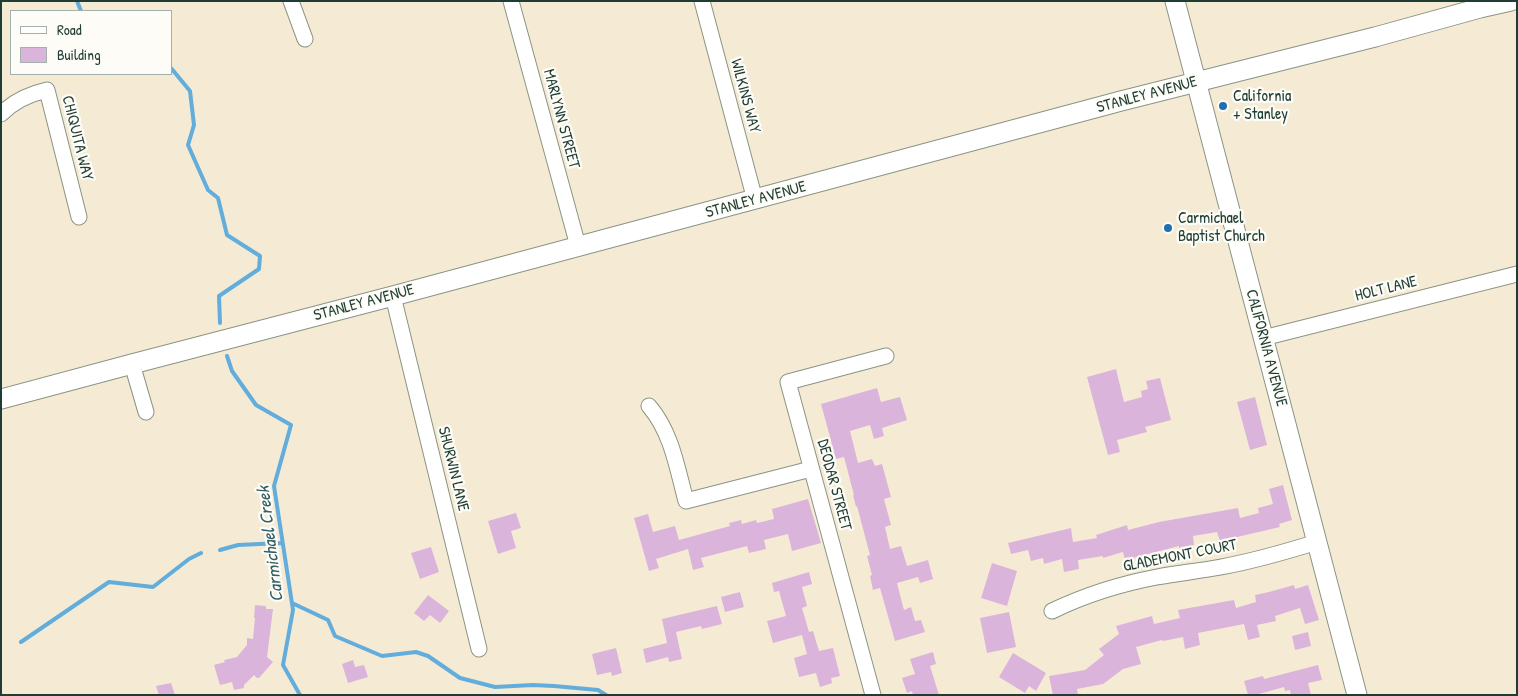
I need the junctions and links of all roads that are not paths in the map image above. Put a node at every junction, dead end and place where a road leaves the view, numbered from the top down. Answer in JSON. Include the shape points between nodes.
{"nodes":[{"id":1,"x":291,"y":1,"type":"edge"},
{"id":2,"x":510,"y":1,"type":"edge"},
{"id":3,"x":702,"y":1,"type":"edge"},
{"id":4,"x":1175,"y":1,"type":"edge"},
{"id":5,"x":1511,"y":1,"type":"edge"},
{"id":6,"x":305,"y":40,"type":"dead end"},
{"id":7,"x":1196,"y":82,"type":"junction"},
{"id":8,"x":1,"y":114,"type":"edge"},
{"id":9,"x":755,"y":200,"type":"junction"},
{"id":10,"x":79,"y":216,"type":"dead end"},
{"id":11,"x":578,"y":246,"type":"junction"},
{"id":12,"x":1517,"y":274,"type":"edge"},
{"id":13,"x":393,"y":296,"type":"junction"},
{"id":14,"x":1263,"y":338,"type":"junction"},
{"id":15,"x":886,"y":356,"type":"dead end"},
{"id":16,"x":132,"y":364,"type":"junction"},
{"id":17,"x":1,"y":399,"type":"edge"},
{"id":18,"x":650,"y":406,"type":"dead end"},
{"id":19,"x":146,"y":412,"type":"dead end"},
{"id":20,"x":811,"y":469,"type":"junction"},
{"id":21,"x":1317,"y":542,"type":"junction"},
{"id":22,"x":1052,"y":611,"type":"dead end"},
{"id":23,"x":479,"y":649,"type":"dead end"},
{"id":24,"x":873,"y":695,"type":"edge"},
{"id":25,"x":1356,"y":695,"type":"edge"}],
"edges":[{"from":1,"to":6,"type":"street"},
{"from":2,"to":11,"type":"street","name":"MARLYNN STREET"},
{"from":3,"to":9,"type":"street","name":"WILKINS WAY"},
{"from":4,"to":7,"type":"street","name":"CALIFORNIA AVENUE"},
{"from":5,"to":7,"type":"street","name":"STANLEY AVENUE"},
{"from":7,"to":9,"type":"street","name":"STANLEY AVENUE"},
{"from":7,"to":14,"type":"street","name":"CALIFORNIA AVENUE"},
{"from":8,"to":10,"type":"street","name":"CHIQUITA WAY","via":[[21,98],[47,90]]},
{"from":9,"to":11,"type":"street","name":"STANLEY AVENUE"},
{"from":11,"to":13,"type":"street","name":"STANLEY AVENUE"},
{"from":12,"to":14,"type":"street","name":"HOLT LANE"},
{"from":13,"to":16,"type":"street","name":"STANLEY AVENUE"},
{"from":13,"to":23,"type":"street","name":"SHURWIN LANE"},
{"from":14,"to":21,"type":"street","name":"CALIFORNIA AVENUE"},
{"from":15,"to":20,"type":"street","name":"DEODAR STREET","via":[[788,382]]},
{"from":16,"to":17,"type":"street","name":"STANLEY AVENUE"},
{"from":16,"to":19,"type":"street"},
{"from":18,"to":20,"type":"street","via":[[664,426],[671,444],[686,501]]},
{"from":20,"to":24,"type":"street","name":"DEODAR STREET"},
{"from":21,"to":22,"type":"street","name":"GLADEMONT COURT","via":[[1219,568],[1115,587]]},
{"from":21,"to":25,"type":"street","name":"CALIFORNIA AVENUE"}]}
